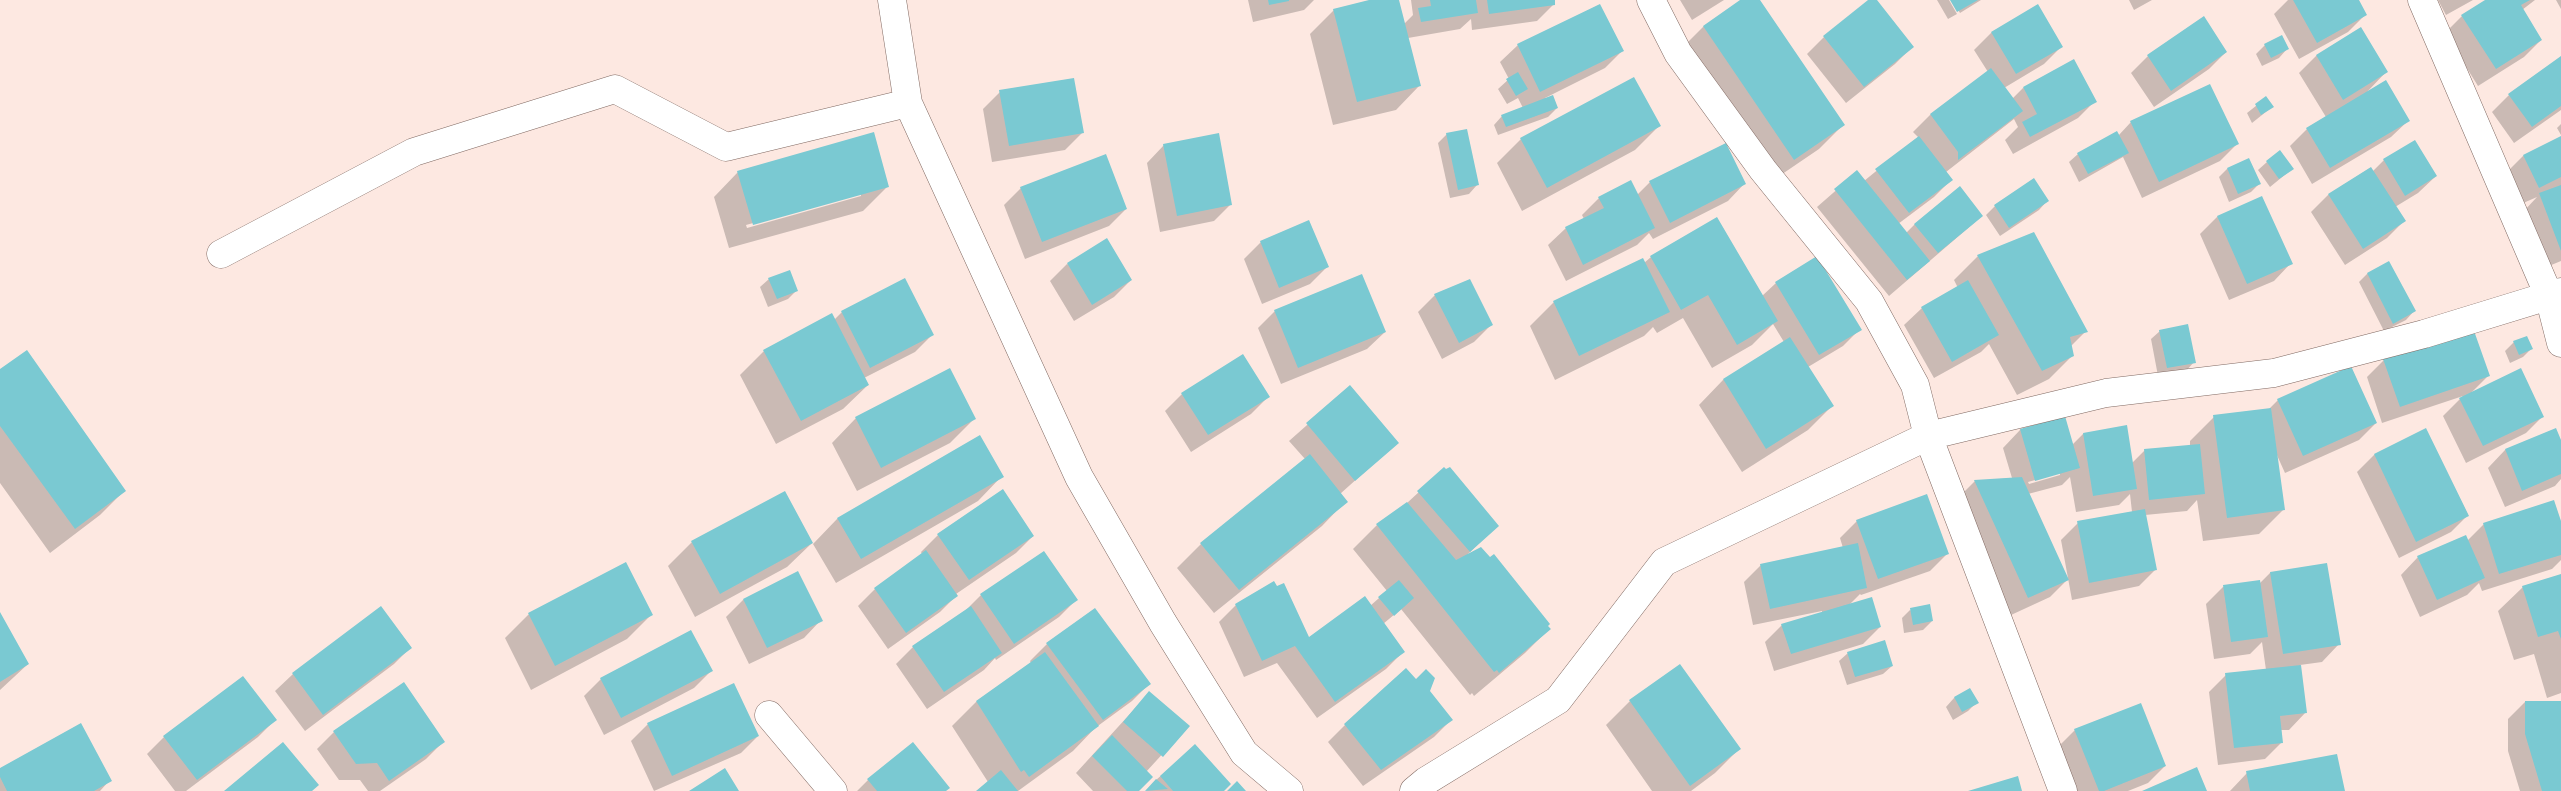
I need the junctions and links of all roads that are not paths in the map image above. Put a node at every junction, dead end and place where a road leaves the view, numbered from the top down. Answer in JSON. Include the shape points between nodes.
{"nodes":[{"id":1,"x":892,"y":0,"type":"edge"},
{"id":2,"x":1651,"y":0,"type":"edge"},
{"id":3,"x":2422,"y":0,"type":"edge"},
{"id":4,"x":908,"y":103,"type":"junction"},
{"id":5,"x":221,"y":254,"type":"dead end"},
{"id":6,"x":2555,"y":294,"type":"edge"},
{"id":7,"x":2561,"y":343,"type":"edge"},
{"id":8,"x":1928,"y":436,"type":"junction"},
{"id":9,"x":769,"y":715,"type":"dead end"},
{"id":10,"x":833,"y":791,"type":"edge"},
{"id":11,"x":1289,"y":791,"type":"edge"},
{"id":12,"x":1414,"y":791,"type":"edge"},
{"id":13,"x":2063,"y":791,"type":"edge"}],
"edges":[{"from":1,"to":4,"type":"street"},
{"from":2,"to":8,"type":"street","via":[[1678,53],[1763,170],[1869,301],[1915,385]]},
{"from":3,"to":6,"type":"street"},
{"from":4,"to":5,"type":"street","via":[[726,147],[615,88],[414,152]]},
{"from":4,"to":11,"type":"street","via":[[1080,477],[1163,623],[1244,753]]},
{"from":6,"to":7,"type":"street"},
{"from":6,"to":8,"type":"street","via":[[2424,334],[2274,373],[2106,393]]},
{"from":8,"to":12,"type":"street","via":[[1664,562],[1558,700]]},
{"from":8,"to":13,"type":"street"},
{"from":9,"to":10,"type":"street"}]}
